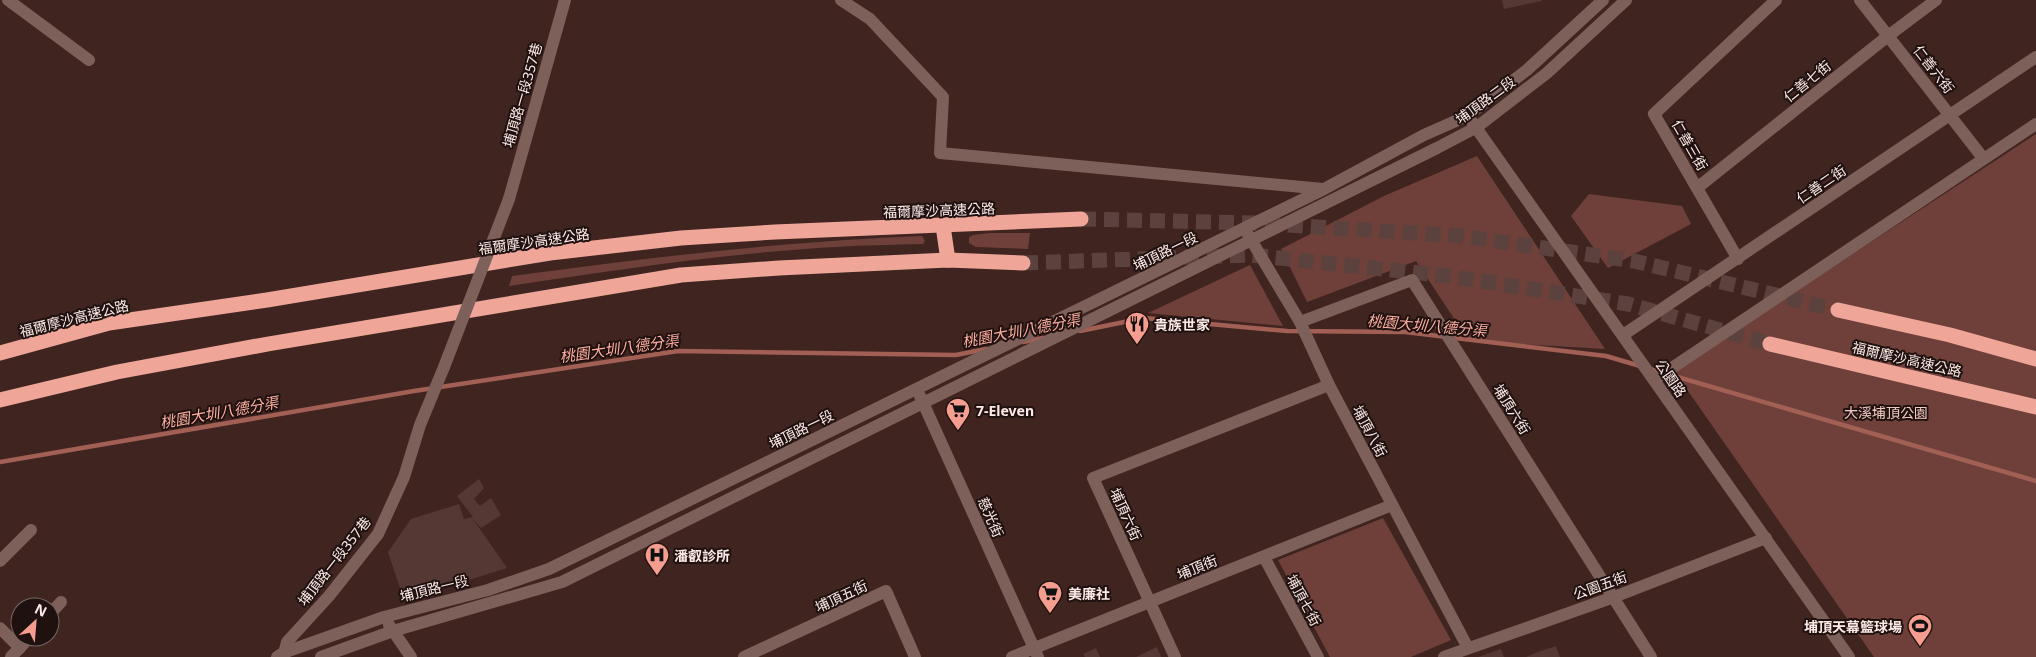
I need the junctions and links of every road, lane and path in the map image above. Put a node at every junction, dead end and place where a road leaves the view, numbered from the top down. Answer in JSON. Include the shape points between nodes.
{"nodes":[{"id":1,"x":8,"y":0,"type":"edge"},
{"id":2,"x":566,"y":0,"type":"edge"},
{"id":3,"x":841,"y":0,"type":"edge"},
{"id":4,"x":1603,"y":0,"type":"edge"},
{"id":5,"x":1626,"y":0,"type":"edge"},
{"id":6,"x":1776,"y":0,"type":"edge"},
{"id":7,"x":1860,"y":0,"type":"edge"},
{"id":8,"x":1936,"y":0,"type":"edge"},
{"id":9,"x":1888,"y":36,"type":"junction"},
{"id":10,"x":2036,"y":57,"type":"edge"},
{"id":11,"x":89,"y":60,"type":"dead end"},
{"id":12,"x":1950,"y":115,"type":"junction"},
{"id":13,"x":1467,"y":116,"type":"junction"},
{"id":14,"x":2036,"y":124,"type":"edge"},
{"id":15,"x":1477,"y":127,"type":"junction"},
{"id":16,"x":1983,"y":158,"type":"junction"},
{"id":17,"x":1697,"y":188,"type":"junction"},
{"id":18,"x":1324,"y":189,"type":"junction"},
{"id":19,"x":1342,"y":196,"type":"joint"},
{"id":20,"x":1081,"y":219,"type":"tunnel mouth"},
{"id":21,"x":943,"y":226,"type":"junction"},
{"id":22,"x":1245,"y":228,"type":"junction"},
{"id":23,"x":1251,"y":240,"type":"junction"},
{"id":24,"x":1738,"y":259,"type":"junction"},
{"id":25,"x":948,"y":260,"type":"junction"},
{"id":26,"x":1023,"y":263,"type":"tunnel mouth"},
{"id":27,"x":1838,"y":310,"type":"tunnel mouth"},
{"id":28,"x":1300,"y":322,"type":"junction"},
{"id":29,"x":1623,"y":335,"type":"junction"},
{"id":30,"x":1770,"y":344,"type":"tunnel mouth"},
{"id":31,"x":0,"y":353,"type":"edge"},
{"id":32,"x":2036,"y":359,"type":"edge"},
{"id":33,"x":1654,"y":380,"type":"junction"},
{"id":34,"x":1329,"y":385,"type":"junction"},
{"id":35,"x":916,"y":389,"type":"junction"},
{"id":36,"x":0,"y":400,"type":"edge"},
{"id":37,"x":923,"y":403,"type":"junction"},
{"id":38,"x":2036,"y":407,"type":"edge"},
{"id":39,"x":1392,"y":505,"type":"junction"},
{"id":40,"x":31,"y":530,"type":"dead end"},
{"id":41,"x":1766,"y":538,"type":"junction"},
{"id":42,"x":1264,"y":557,"type":"junction"},
{"id":43,"x":0,"y":561,"type":"edge"},
{"id":44,"x":1614,"y":597,"type":"junction"},
{"id":45,"x":1149,"y":602,"type":"junction"},
{"id":46,"x":384,"y":617,"type":"junction"},
{"id":47,"x":0,"y":628,"type":"edge"},
{"id":48,"x":393,"y":631,"type":"junction"},
{"id":49,"x":1468,"y":648,"type":"junction"},
{"id":50,"x":1035,"y":652,"type":"edge"},
{"id":51,"x":16,"y":653,"type":"edge"},
{"id":52,"x":281,"y":656,"type":"edge"},
{"id":53,"x":322,"y":657,"type":"edge"},
{"id":54,"x":411,"y":657,"type":"edge"},
{"id":55,"x":744,"y":657,"type":"edge"},
{"id":56,"x":914,"y":657,"type":"edge"},
{"id":57,"x":1012,"y":657,"type":"edge"},
{"id":58,"x":1175,"y":657,"type":"edge"},
{"id":59,"x":1318,"y":657,"type":"edge"},
{"id":60,"x":1444,"y":657,"type":"edge"},
{"id":61,"x":1651,"y":657,"type":"edge"},
{"id":62,"x":1849,"y":657,"type":"edge"}],
"edges":[{"from":1,"to":11,"type":"street"},
{"from":2,"to":52,"type":"street","name":"埔頂路一段357巷","bridge":true,"via":[[509,199],[420,425],[404,477],[378,534],[287,642]]},
{"from":3,"to":18,"type":"street","via":[[870,19],[942,97],[940,153]]},
{"from":4,"to":13,"type":"street","name":"埔頂路二段","via":[[1527,70]]},
{"from":5,"to":15,"type":"street","name":"埔頂路二段","via":[[1547,73]]},
{"from":6,"to":17,"type":"street","name":"仁善三街","via":[[1654,114]]},
{"from":7,"to":9,"type":"street","name":"仁善六街"},
{"from":8,"to":9,"type":"street","name":"仁善七街"},
{"from":9,"to":12,"type":"street","name":"仁善六街"},
{"from":9,"to":17,"type":"street","name":"仁善七街"},
{"from":10,"to":12,"type":"street","name":"仁善二街"},
{"from":12,"to":16,"type":"street","name":"仁善六街"},
{"from":12,"to":24,"type":"street","name":"仁善二街"},
{"from":13,"to":15,"type":"street","name":"公園路"},
{"from":13,"to":18,"type":"street","name":"埔頂路二段","via":[[1424,135]]},
{"from":14,"to":16,"type":"street"},
{"from":15,"to":19,"type":"street","name":"埔頂路二段"},
{"from":15,"to":29,"type":"street","name":"公園路"},
{"from":16,"to":33,"type":"street"},
{"from":17,"to":24,"type":"street","name":"仁善三街"},
{"from":18,"to":22,"type":"street","name":"埔頂路一段"},
{"from":19,"to":23,"type":"street","name":"埔頂路一段"},
{"from":20,"to":21,"type":"highway","name":"福爾摩沙高速公路"},
{"from":21,"to":25,"type":"highway"},
{"from":21,"to":31,"type":"highway","name":"福爾摩沙高速公路","via":[[681,238],[550,253],[110,323]]},
{"from":22,"to":23,"type":"street","name":"埔頂八街"},
{"from":22,"to":35,"type":"street","name":"埔頂路一段"},
{"from":23,"to":28,"type":"street","name":"埔頂八街"},
{"from":23,"to":37,"type":"street","name":"埔頂路一段"},
{"from":24,"to":29,"type":"street","name":"仁善二街"},
{"from":25,"to":26,"type":"highway"},
{"from":25,"to":36,"type":"highway","via":[[681,276],[268,344],[117,372]]},
{"from":27,"to":32,"type":"highway","via":[[1950,335]]},
{"from":28,"to":34,"type":"street","name":"埔頂八街"},
{"from":28,"to":44,"type":"street","name":"埔頂六街","via":[[1412,280]]},
{"from":29,"to":33,"type":"street","name":"公園路"},
{"from":30,"to":38,"type":"highway","name":"福爾摩沙高速公路"},
{"from":33,"to":41,"type":"street","name":"公園路"},
{"from":34,"to":39,"type":"street","name":"埔頂八街"},
{"from":34,"to":45,"type":"street","name":"埔頂六街","via":[[1093,478]]},
{"from":35,"to":37,"type":"street","name":"慈光街"},
{"from":35,"to":46,"type":"street","name":"埔頂路一段","via":[[549,569],[488,590]]},
{"from":37,"to":48,"type":"street","name":"埔頂路一段","via":[[562,582]]},
{"from":37,"to":50,"type":"street","name":"慈光街"},
{"from":39,"to":42,"type":"street","name":"埔頂街"},
{"from":39,"to":49,"type":"street","name":"埔頂八街"},
{"from":40,"to":43,"type":"street"},
{"from":41,"to":44,"type":"street","name":"公園五街"},
{"from":41,"to":62,"type":"street","name":"公園路"},
{"from":42,"to":45,"type":"street","name":"埔頂街"},
{"from":42,"to":59,"type":"street","name":"埔頂七街"},
{"from":44,"to":49,"type":"street","name":"公園五街"},
{"from":44,"to":61,"type":"street","name":"埔頂六街"},
{"from":45,"to":50,"type":"street","name":"埔頂街"},
{"from":45,"to":58,"type":"street","name":"埔頂六街"},
{"from":46,"to":48,"type":"street"},
{"from":46,"to":52,"type":"street","name":"埔頂路一段"},
{"from":47,"to":51,"type":"street"},
{"from":48,"to":53,"type":"street","name":"埔頂路一段"},
{"from":48,"to":54,"type":"street"},
{"from":49,"to":60,"type":"street","name":"公園五街"},
{"from":50,"to":57,"type":"street","name":"埔頂街"},
{"from":55,"to":56,"type":"street","name":"埔頂五街","via":[[886,591]]}]}
